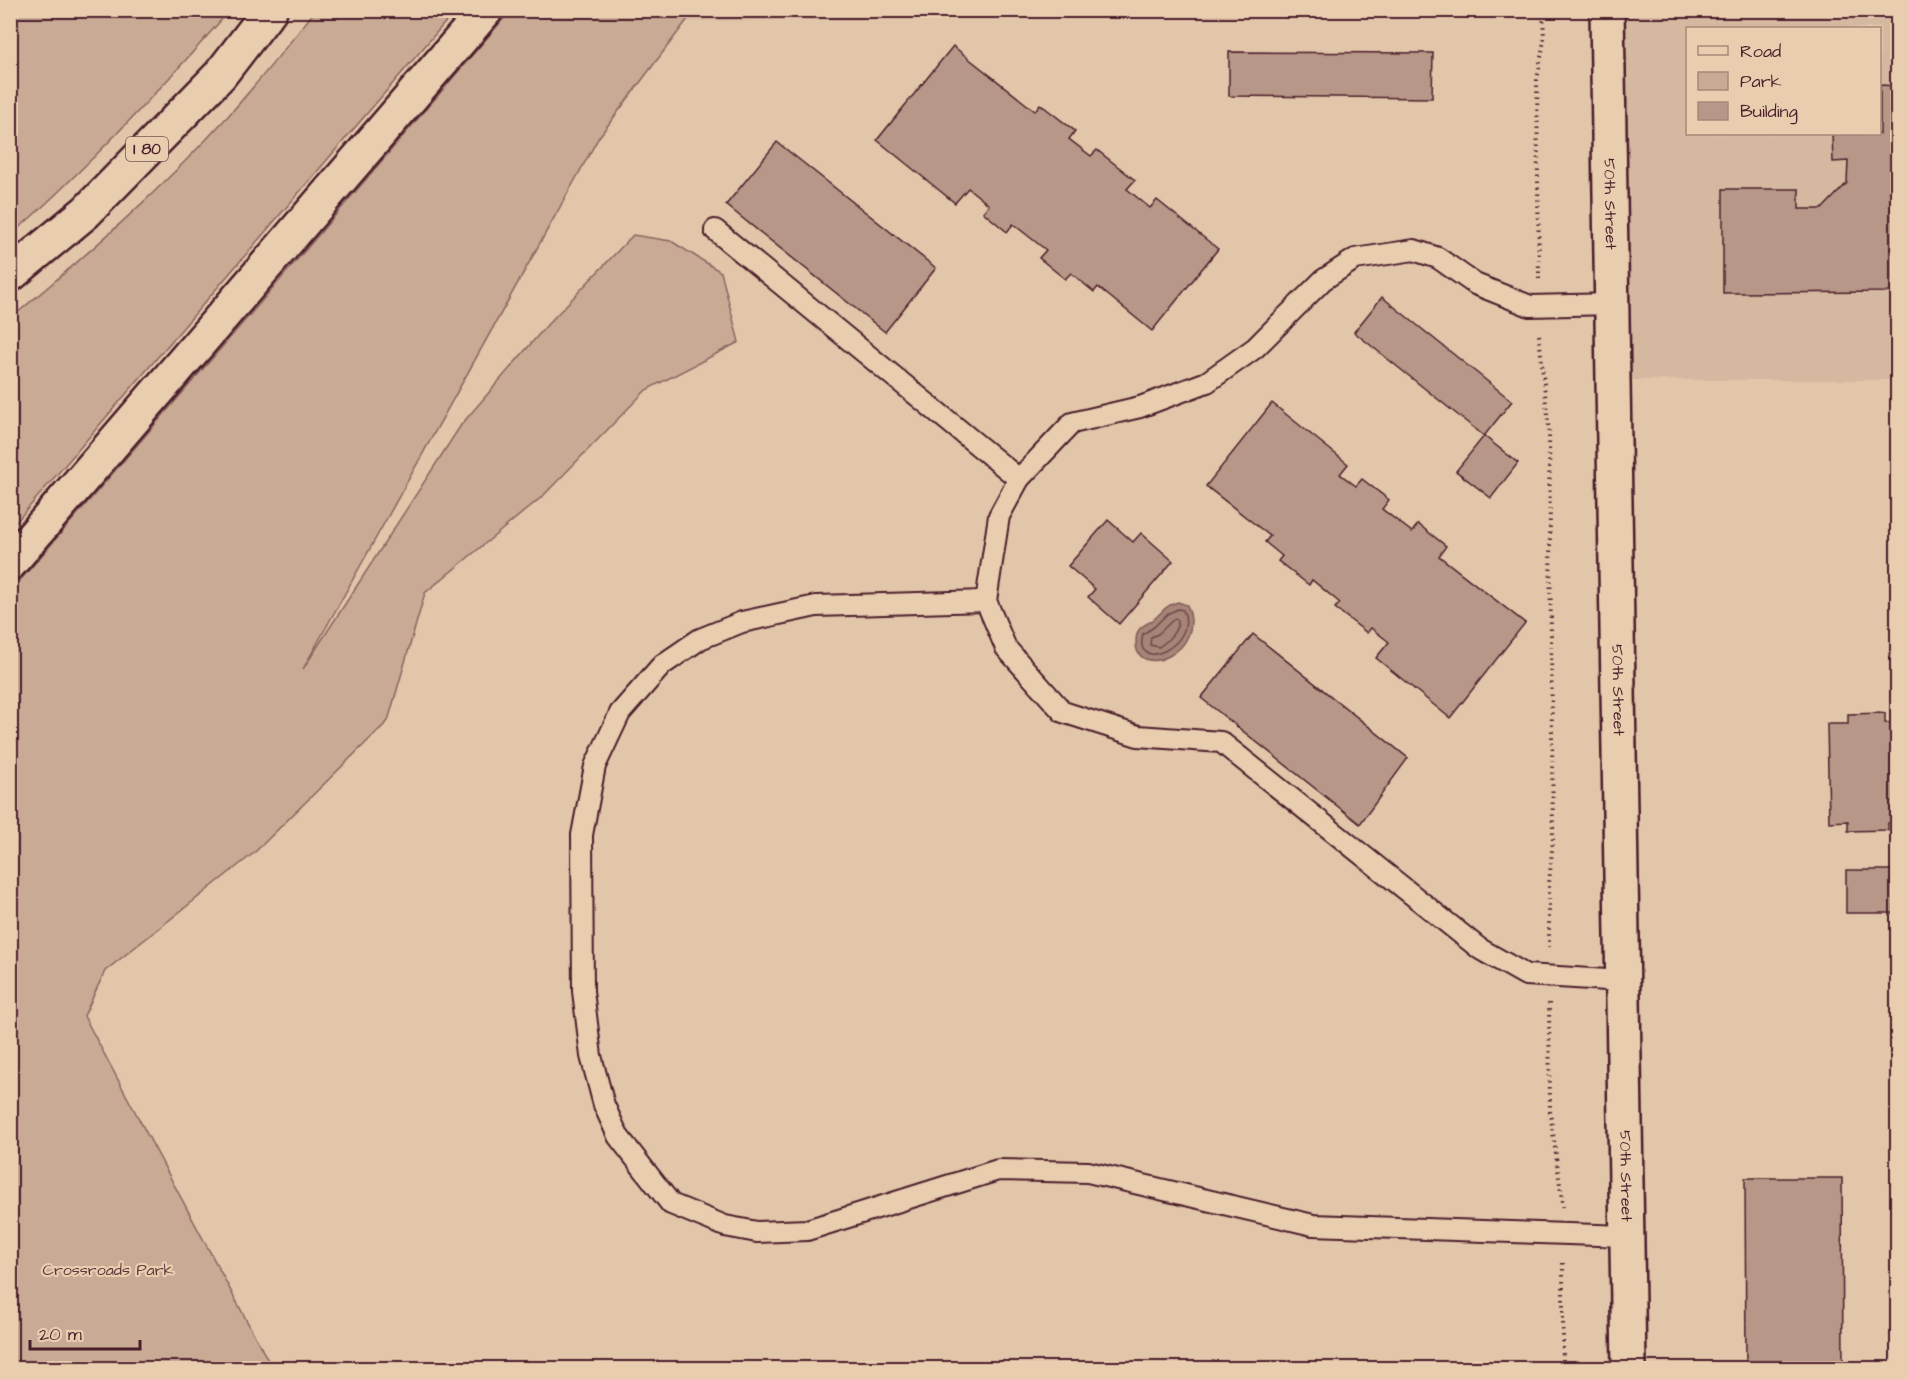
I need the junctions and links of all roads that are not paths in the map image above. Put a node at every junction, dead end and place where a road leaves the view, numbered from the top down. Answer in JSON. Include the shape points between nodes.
{"nodes":[{"id":1,"x":270,"y":10,"type":"edge"},
{"id":2,"x":486,"y":10,"type":"edge"},
{"id":3,"x":1607,"y":10,"type":"edge"},
{"id":4,"x":715,"y":230,"type":"dead end"},
{"id":5,"x":10,"y":275,"type":"edge"},
{"id":6,"x":1612,"y":304,"type":"junction"},
{"id":7,"x":1019,"y":479,"type":"junction"},
{"id":8,"x":10,"y":562,"type":"edge"},
{"id":9,"x":986,"y":601,"type":"junction"},
{"id":10,"x":1623,"y":981,"type":"junction"},
{"id":11,"x":1627,"y":1236,"type":"junction"},
{"id":12,"x":1629,"y":1368,"type":"edge"}],
"edges":[{"from":1,"to":5,"type":"main road","number":"I 80","via":[[219,75],[94,204]]},
{"from":2,"to":8,"type":"main road"},
{"from":3,"to":6,"type":"main road","name":"50th Street"},
{"from":4,"to":7,"type":"lane"},
{"from":6,"to":7,"type":"lane","via":[[1530,306],[1475,284],[1438,258],[1414,250],[1355,259],[1323,280],[1255,348],[1207,382],[1140,407],[1072,423]]},
{"from":6,"to":10,"type":"main road","name":"50th Street"},
{"from":7,"to":9,"type":"lane","via":[[999,516]]},
{"from":9,"to":10,"type":"lane","via":[[1006,648],[1064,712],[1138,736],[1221,742],[1480,949],[1526,975]]},
{"from":9,"to":11,"type":"lane","via":[[816,606],[742,622],[700,639],[662,665],[620,713],[595,766],[582,835],[582,992],[591,1056],[604,1105],[618,1136],[671,1204],[724,1226],[757,1232],[807,1230],[998,1170],[1088,1172],[1313,1225]]},
{"from":10,"to":11,"type":"main road","name":"50th Street"},
{"from":11,"to":12,"type":"main road","name":"50th Street"}]}
